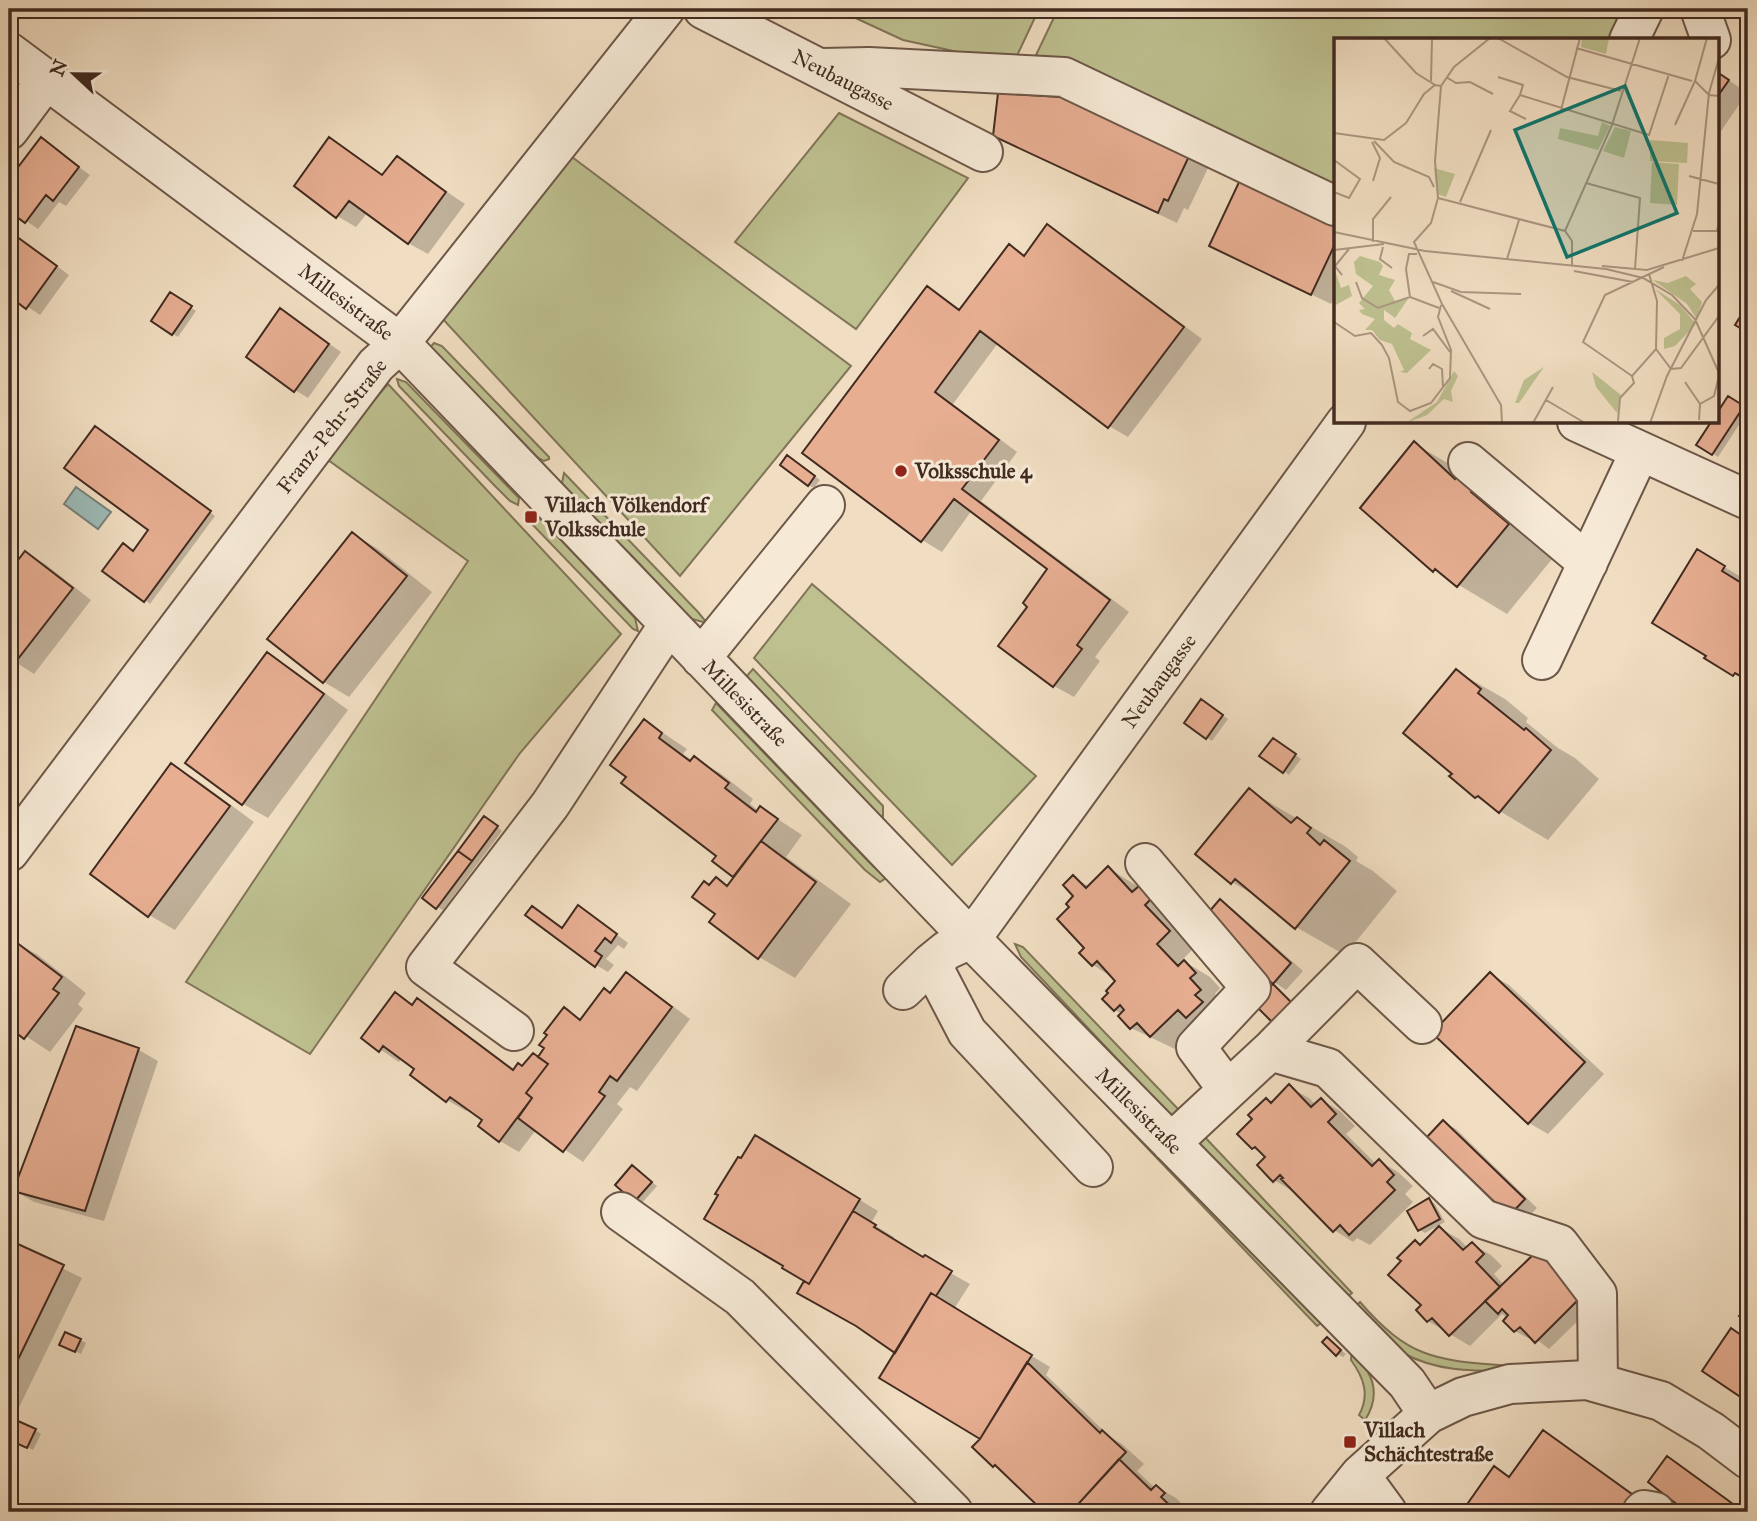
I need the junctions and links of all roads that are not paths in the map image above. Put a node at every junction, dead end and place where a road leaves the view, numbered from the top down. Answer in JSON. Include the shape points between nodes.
{"nodes":[{"id":1,"x":665,"y":9,"type":"edge"},
{"id":2,"x":704,"y":9,"type":"edge"},
{"id":3,"x":1644,"y":9,"type":"edge"},
{"id":4,"x":1700,"y":9,"type":"edge"},
{"id":5,"x":1630,"y":38,"type":"edge"},
{"id":6,"x":1710,"y":38,"type":"edge"},
{"id":7,"x":9,"y":52,"type":"edge"},
{"id":8,"x":823,"y":68,"type":"junction"},
{"id":9,"x":47,"y":79,"type":"junction"},
{"id":10,"x":9,"y":130,"type":"edge"},
{"id":11,"x":983,"y":152,"type":"dead end"},
{"id":12,"x":1334,"y":206,"type":"edge"},
{"id":13,"x":400,"y":343,"type":"junction"},
{"id":14,"x":1345,"y":424,"type":"edge"},
{"id":15,"x":1581,"y":424,"type":"edge"},
{"id":16,"x":1640,"y":451,"type":"junction"},
{"id":17,"x":1468,"y":462,"type":"dead end"},
{"id":18,"x":1748,"y":500,"type":"edge"},
{"id":19,"x":825,"y":505,"type":"dead end"},
{"id":20,"x":1588,"y":563,"type":"junction"},
{"id":21,"x":669,"y":624,"type":"junction"},
{"id":22,"x":701,"y":658,"type":"junction"},
{"id":23,"x":1542,"y":660,"type":"dead end"},
{"id":24,"x":9,"y":852,"type":"edge"},
{"id":25,"x":1145,"y":863,"type":"dead end"},
{"id":26,"x":971,"y":939,"type":"junction"},
{"id":27,"x":932,"y":963,"type":"junction"},
{"id":28,"x":903,"y":990,"type":"dead end"},
{"id":29,"x":1422,"y":1024,"type":"dead end"},
{"id":30,"x":514,"y":1031,"type":"dead end"},
{"id":31,"x":1270,"y":1051,"type":"junction"},
{"id":32,"x":1228,"y":1090,"type":"junction"},
{"id":33,"x":1171,"y":1143,"type":"junction"},
{"id":34,"x":1093,"y":1167,"type":"dead end"},
{"id":35,"x":621,"y":1212,"type":"dead end"},
{"id":36,"x":1598,"y":1383,"type":"junction"},
{"id":37,"x":1428,"y":1414,"type":"junction"},
{"id":38,"x":1748,"y":1459,"type":"edge"},
{"id":39,"x":1360,"y":1475,"type":"junction"},
{"id":40,"x":953,"y":1512,"type":"edge"},
{"id":41,"x":1330,"y":1512,"type":"edge"},
{"id":42,"x":1387,"y":1512,"type":"edge"},
{"id":43,"x":1642,"y":1512,"type":"edge"},
{"id":44,"x":1655,"y":1512,"type":"edge"}],
"edges":[{"from":1,"to":13,"type":"street","name":"Franz-Pehr-Straße"},
{"from":2,"to":8,"type":"street","name":"Neubaugasse"},
{"from":3,"to":5,"type":"street"},
{"from":4,"to":6,"type":"street"},
{"from":7,"to":9,"type":"street","name":"Millesistraße"},
{"from":8,"to":11,"type":"street","name":"Neubaugasse"},
{"from":8,"to":12,"type":"street","via":[[1064,78]]},
{"from":9,"to":10,"type":"street"},
{"from":9,"to":13,"type":"street","name":"Millesistraße"},
{"from":13,"to":21,"type":"street","name":"Millesistraße"},
{"from":13,"to":24,"type":"street","name":"Franz-Pehr-Straße","via":[[376,365]]},
{"from":14,"to":26,"type":"street","name":"Neubaugasse"},
{"from":15,"to":16,"type":"street"},
{"from":16,"to":18,"type":"street"},
{"from":16,"to":20,"type":"street"},
{"from":17,"to":20,"type":"street"},
{"from":19,"to":22,"type":"street"},
{"from":20,"to":23,"type":"street"},
{"from":21,"to":22,"type":"street","name":"Millesistraße"},
{"from":21,"to":30,"type":"street","via":[[550,805],[426,967]]},
{"from":22,"to":26,"type":"street","name":"Millesistraße"},
{"from":25,"to":32,"type":"street","via":[[1251,988],[1196,1047]]},
{"from":26,"to":27,"type":"street"},
{"from":26,"to":33,"type":"street","name":"Millesistraße"},
{"from":27,"to":28,"type":"street"},
{"from":27,"to":34,"type":"street","via":[[967,1032]]},
{"from":29,"to":31,"type":"street","via":[[1357,962]]},
{"from":31,"to":32,"type":"street"},
{"from":31,"to":36,"type":"street","via":[[1328,1068],[1483,1219],[1559,1244],[1597,1294]]},
{"from":32,"to":33,"type":"street"},
{"from":33,"to":37,"type":"street","name":"Millesistraße","via":[[1407,1383]]},
{"from":35,"to":40,"type":"street","via":[[740,1297]]},
{"from":36,"to":37,"type":"street","via":[[1510,1384],[1463,1397]]},
{"from":36,"to":38,"type":"street","via":[[1661,1401]]},
{"from":37,"to":39,"type":"street"},
{"from":39,"to":41,"type":"street"},
{"from":39,"to":42,"type":"street"},
{"from":43,"to":44,"type":"street"}]}
